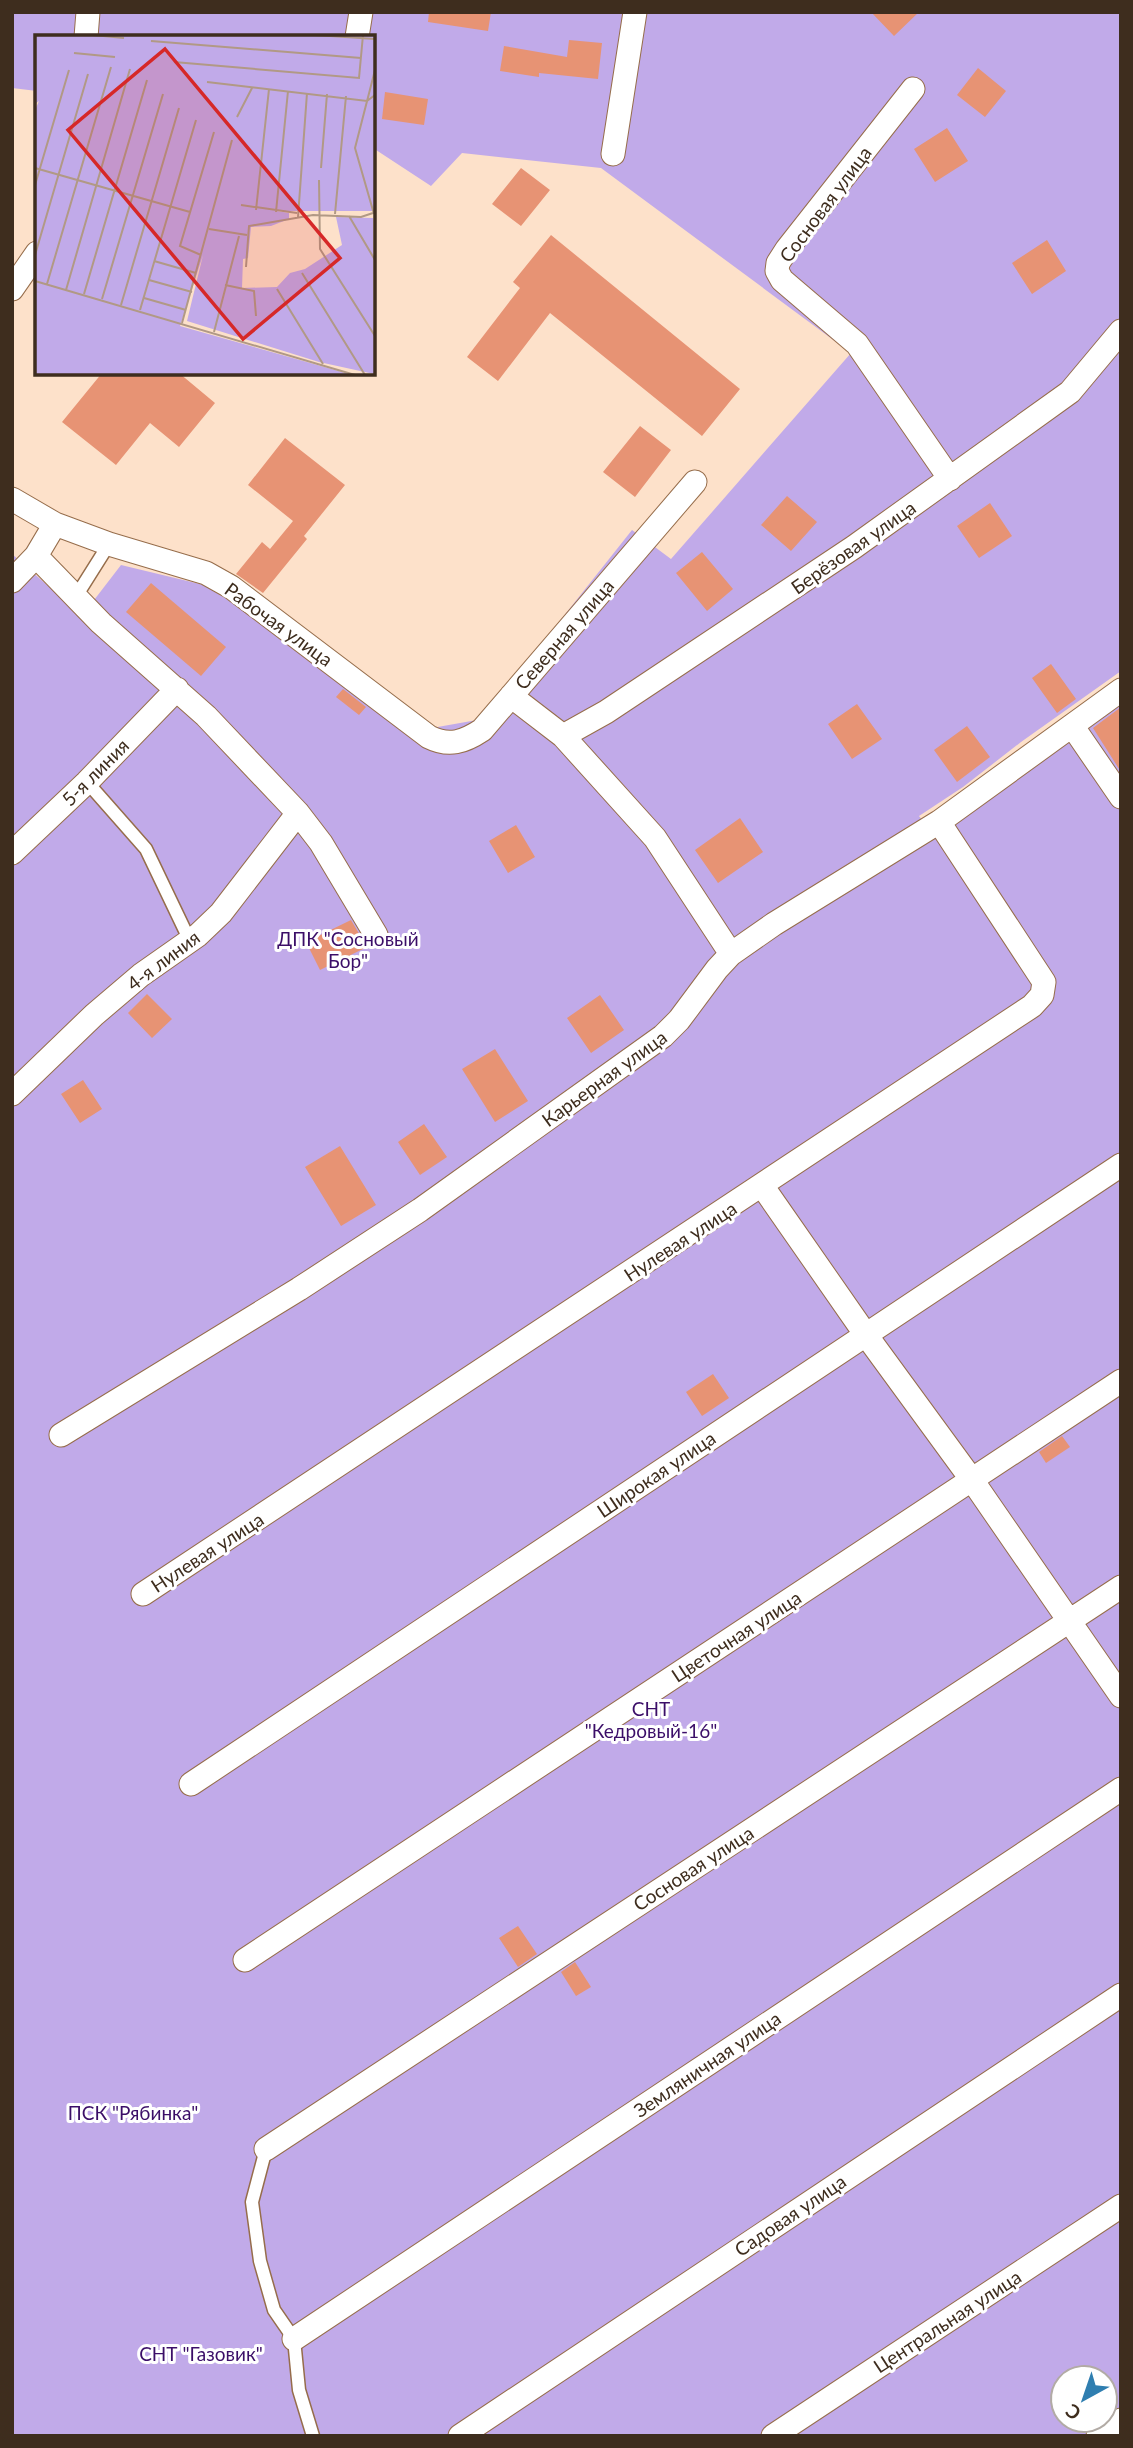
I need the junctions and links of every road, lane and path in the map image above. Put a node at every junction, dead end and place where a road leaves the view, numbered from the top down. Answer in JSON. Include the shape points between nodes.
{"nodes":[{"id":1,"x":88,"y":12,"type":"edge"},
{"id":2,"x":361,"y":12,"type":"edge"},
{"id":3,"x":635,"y":12,"type":"edge"},
{"id":4,"x":86,"y":35,"type":"edge"},
{"id":5,"x":357,"y":35,"type":"edge"},
{"id":6,"x":913,"y":89,"type":"dead end"},
{"id":7,"x":613,"y":154,"type":"dead end"},
{"id":8,"x":35,"y":256,"type":"edge"},
{"id":9,"x":12,"y":289,"type":"edge"},
{"id":10,"x":1121,"y":331,"type":"edge"},
{"id":11,"x":950,"y":479,"type":"junction"},
{"id":12,"x":695,"y":482,"type":"dead end"},
{"id":13,"x":12,"y":499,"type":"edge"},
{"id":14,"x":55,"y":524,"type":"junction"},
{"id":15,"x":109,"y":544,"type":"junction"},
{"id":16,"x":36,"y":556,"type":"junction"},
{"id":17,"x":12,"y":581,"type":"edge"},
{"id":18,"x":75,"y":598,"type":"junction"},
{"id":19,"x":177,"y":689,"type":"junction"},
{"id":20,"x":1121,"y":690,"type":"edge"},
{"id":21,"x":511,"y":696,"type":"junction"},
{"id":22,"x":415,"y":726,"type":"joint"},
{"id":23,"x":1073,"y":727,"type":"junction"},
{"id":24,"x":563,"y":736,"type":"junction"},
{"id":25,"x":87,"y":782,"type":"junction"},
{"id":26,"x":1121,"y":797,"type":"edge"},
{"id":27,"x":298,"y":813,"type":"junction"},
{"id":28,"x":939,"y":822,"type":"junction"},
{"id":29,"x":12,"y":853,"type":"edge"},
{"id":30,"x":376,"y":935,"type":"dead end"},
{"id":31,"x":190,"y":941,"type":"junction"},
{"id":32,"x":731,"y":954,"type":"junction"},
{"id":33,"x":12,"y":1094,"type":"edge"},
{"id":34,"x":1121,"y":1164,"type":"edge"},
{"id":35,"x":762,"y":1186,"type":"junction"},
{"id":36,"x":866,"y":1335,"type":"junction"},
{"id":37,"x":1121,"y":1381,"type":"edge"},
{"id":38,"x":61,"y":1435,"type":"dead end"},
{"id":39,"x":972,"y":1480,"type":"junction"},
{"id":40,"x":1121,"y":1587,"type":"edge"},
{"id":41,"x":143,"y":1594,"type":"dead end"},
{"id":42,"x":1068,"y":1622,"type":"junction"},
{"id":43,"x":1121,"y":1696,"type":"edge"},
{"id":44,"x":191,"y":1784,"type":"dead end"},
{"id":45,"x":1121,"y":1789,"type":"edge"},
{"id":46,"x":245,"y":1960,"type":"dead end"},
{"id":47,"x":1121,"y":1995,"type":"edge"},
{"id":48,"x":266,"y":2149,"type":"joint"},
{"id":49,"x":1121,"y":2206,"type":"edge"},
{"id":50,"x":294,"y":2339,"type":"junction"},
{"id":51,"x":1121,"y":2420,"type":"edge"},
{"id":52,"x":313,"y":2436,"type":"edge"},
{"id":53,"x":460,"y":2436,"type":"edge"},
{"id":54,"x":773,"y":2436,"type":"edge"},
{"id":55,"x":1098,"y":2436,"type":"edge"}],
"edges":[{"from":1,"to":4,"type":"street"},
{"from":2,"to":5,"type":"street"},
{"from":3,"to":7,"type":"street"},
{"from":6,"to":11,"type":"street","name":"Сосновая улица","via":[[787,249],[777,271],[857,344]]},
{"from":8,"to":9,"type":"street"},
{"from":10,"to":11,"type":"street","name":"Берёзовая улица","via":[[1070,392]]},
{"from":11,"to":24,"type":"street","name":"Берёзовая улица","via":[[746,620]]},
{"from":12,"to":21,"type":"street","name":"Северная улица"},
{"from":13,"to":14,"type":"street","name":"Рабочая улица"},
{"from":14,"to":15,"type":"street","name":"Рабочая улица"},
{"from":14,"to":16,"type":"street"},
{"from":15,"to":18,"type":"lane"},
{"from":15,"to":22,"type":"street","name":"Рабочая улица","via":[[206,572]]},
{"from":16,"to":17,"type":"street"},
{"from":16,"to":18,"type":"street"},
{"from":18,"to":19,"type":"street"},
{"from":19,"to":25,"type":"street","name":"5-я линия"},
{"from":19,"to":27,"type":"street"},
{"from":20,"to":23,"type":"street","name":"Карьерная улица"},
{"from":21,"to":22,"type":"street","name":"Северная улица","via":[[482,730],[455,743],[440,743]]},
{"from":21,"to":24,"type":"street"},
{"from":23,"to":26,"type":"street"},
{"from":23,"to":28,"type":"street","name":"Карьерная улица"},
{"from":24,"to":32,"type":"street","via":[[655,838]]},
{"from":25,"to":29,"type":"street","name":"5-я линия"},
{"from":25,"to":31,"type":"lane","via":[[146,849]]},
{"from":27,"to":30,"type":"street"},
{"from":27,"to":31,"type":"street","name":"4-я линия","via":[[221,913]]},
{"from":28,"to":32,"type":"street","name":"Карьерная улица"},
{"from":28,"to":35,"type":"street","name":"Нулевая улица","via":[[1044,982],[1042,995]]},
{"from":31,"to":33,"type":"street","name":"4-я линия","via":[[113,999]]},
{"from":32,"to":38,"type":"street","name":"Карьерная улица","via":[[679,1020],[646,1049],[398,1224]]},
{"from":34,"to":36,"type":"street","name":"Широкая улица"},
{"from":35,"to":36,"type":"street"},
{"from":35,"to":41,"type":"street","name":"Нулевая улица"},
{"from":36,"to":39,"type":"street"},
{"from":36,"to":44,"type":"street","name":"Широкая улица"},
{"from":37,"to":39,"type":"street","name":"Цветочная улица"},
{"from":39,"to":42,"type":"street"},
{"from":39,"to":46,"type":"street","name":"Цветочная улица"},
{"from":40,"to":42,"type":"street","name":"Сосновая улица"},
{"from":42,"to":43,"type":"street"},
{"from":42,"to":48,"type":"street","name":"Сосновая улица"},
{"from":45,"to":50,"type":"street","name":"Земляничная улица"},
{"from":47,"to":53,"type":"street","name":"Садовая улица"},
{"from":48,"to":50,"type":"lane","via":[[252,2202],[260,2262],[274,2310]]},
{"from":49,"to":54,"type":"street","name":"Центральная улица"},
{"from":50,"to":52,"type":"lane","via":[[299,2390]]},
{"from":51,"to":55,"type":"street"}]}
